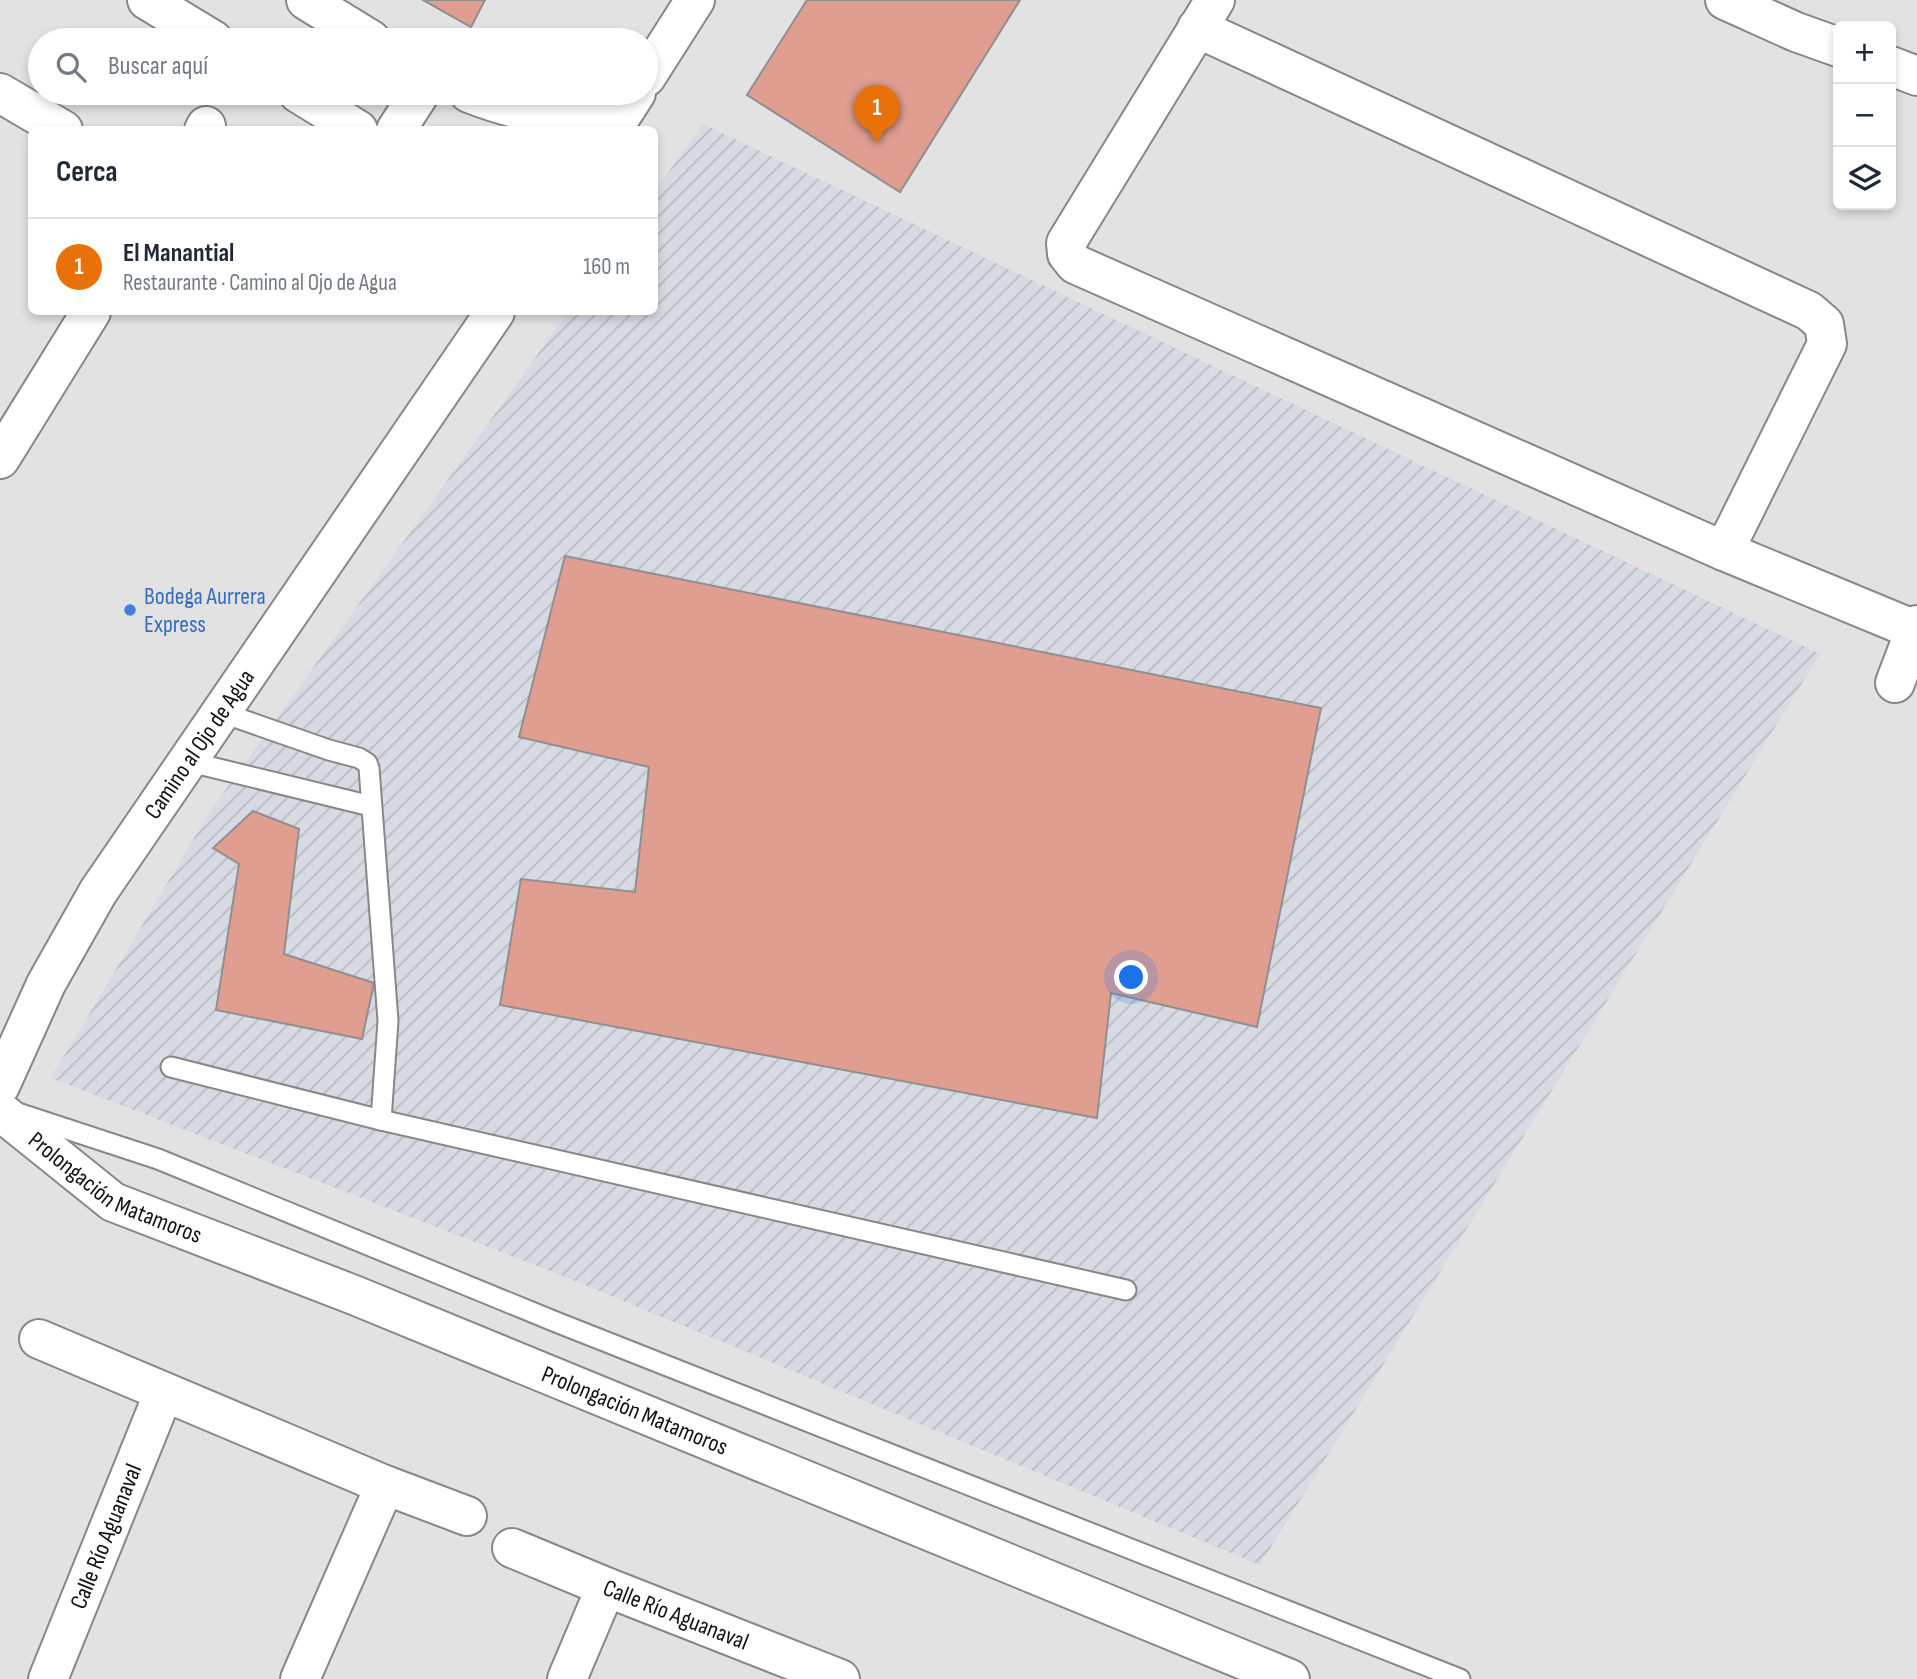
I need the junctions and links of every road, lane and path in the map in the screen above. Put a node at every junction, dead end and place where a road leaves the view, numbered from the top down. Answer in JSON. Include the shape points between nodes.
{"nodes":[{"id":1,"x":147,"y":0,"type":"edge"},
{"id":2,"x":306,"y":0,"type":"edge"},
{"id":3,"x":695,"y":0,"type":"edge"},
{"id":4,"x":1725,"y":0,"type":"edge"},
{"id":5,"x":1206,"y":14,"type":"edge"},
{"id":6,"x":1798,"y":16,"type":"edge"},
{"id":7,"x":193,"y":28,"type":"edge"},
{"id":8,"x":352,"y":28,"type":"edge"},
{"id":9,"x":1833,"y":43,"type":"edge"},
{"id":10,"x":658,"y":57,"type":"edge"},
{"id":11,"x":1896,"y":68,"type":"edge"},
{"id":12,"x":1917,"y":76,"type":"edge"},
{"id":13,"x":0,"y":93,"type":"edge"},
{"id":14,"x":317,"y":105,"type":"edge"},
{"id":15,"x":412,"y":105,"type":"edge"},
{"id":16,"x":508,"y":105,"type":"edge"},
{"id":17,"x":618,"y":105,"type":"edge"},
{"id":18,"x":56,"y":126,"type":"edge"},
{"id":19,"x":352,"y":126,"type":"edge"},
{"id":20,"x":399,"y":126,"type":"edge"},
{"id":21,"x":90,"y":315,"type":"edge"},
{"id":22,"x":486,"y":318,"type":"edge"},
{"id":23,"x":0,"y":459,"type":"edge"},
{"id":24,"x":1724,"y":551,"type":"junction"},
{"id":25,"x":1916,"y":627,"type":"edge"},
{"id":26,"x":1895,"y":683,"type":"dead end"},
{"id":27,"x":220,"y":712,"type":"junction"},
{"id":28,"x":186,"y":761,"type":"junction"},
{"id":29,"x":371,"y":806,"type":"junction"},
{"id":30,"x":171,"y":1067,"type":"dead end"},
{"id":31,"x":0,"y":1086,"type":"edge"},
{"id":32,"x":0,"y":1109,"type":"edge"},
{"id":33,"x":381,"y":1120,"type":"junction"},
{"id":34,"x":1126,"y":1290,"type":"dead end"},
{"id":35,"x":39,"y":1339,"type":"dead end"},
{"id":36,"x":164,"y":1392,"type":"junction"},
{"id":37,"x":385,"y":1485,"type":"junction"},
{"id":38,"x":467,"y":1516,"type":"dead end"},
{"id":39,"x":512,"y":1548,"type":"dead end"},
{"id":40,"x":606,"y":1587,"type":"junction"},
{"id":41,"x":831,"y":1677,"type":"edge"},
{"id":42,"x":48,"y":1679,"type":"edge"},
{"id":43,"x":300,"y":1679,"type":"edge"},
{"id":44,"x":567,"y":1679,"type":"edge"},
{"id":45,"x":1290,"y":1679,"type":"edge"},
{"id":46,"x":1460,"y":1679,"type":"edge"}],
"edges":[{"from":1,"to":7,"type":"street"},
{"from":2,"to":8,"type":"street"},
{"from":3,"to":10,"type":"street"},
{"from":4,"to":6,"type":"street"},
{"from":5,"to":24,"type":"street","via":[[1809,311],[1824,324],[1827,344]]},
{"from":5,"to":24,"type":"street","via":[[1066,243],[1075,264]]},
{"from":6,"to":9,"type":"street"},
{"from":11,"to":12,"type":"street"},
{"from":13,"to":18,"type":"street"},
{"from":14,"to":19,"type":"street"},
{"from":15,"to":20,"type":"street"},
{"from":16,"to":17,"type":"street","via":[[570,115]]},
{"from":21,"to":23,"type":"street"},
{"from":22,"to":27,"type":"street","name":"Camino al Ojo de Agua"},
{"from":24,"to":25,"type":"street"},
{"from":25,"to":26,"type":"street"},
{"from":27,"to":28,"type":"street","name":"Camino al Ojo de Agua"},
{"from":27,"to":29,"type":"lane","via":[[364,760],[369,768]]},
{"from":28,"to":29,"type":"lane"},
{"from":28,"to":31,"type":"street","name":"Camino al Ojo de Agua","via":[[98,892],[46,984]]},
{"from":29,"to":33,"type":"lane","via":[[388,1021]]},
{"from":30,"to":33,"type":"lane"},
{"from":32,"to":45,"type":"street","name":"Prolongación Matamoros","via":[[113,1202],[354,1295]]},
{"from":32,"to":46,"type":"lane","via":[[158,1159],[556,1322]]},
{"from":33,"to":34,"type":"lane"},
{"from":35,"to":36,"type":"street"},
{"from":36,"to":37,"type":"street"},
{"from":36,"to":42,"type":"street","name":"Calle Río Aguanaval"},
{"from":37,"to":38,"type":"street"},
{"from":37,"to":43,"type":"street"},
{"from":39,"to":40,"type":"street","name":"Calle Río Aguanaval"},
{"from":40,"to":41,"type":"street","name":"Calle Río Aguanaval"},
{"from":40,"to":44,"type":"street"}]}
